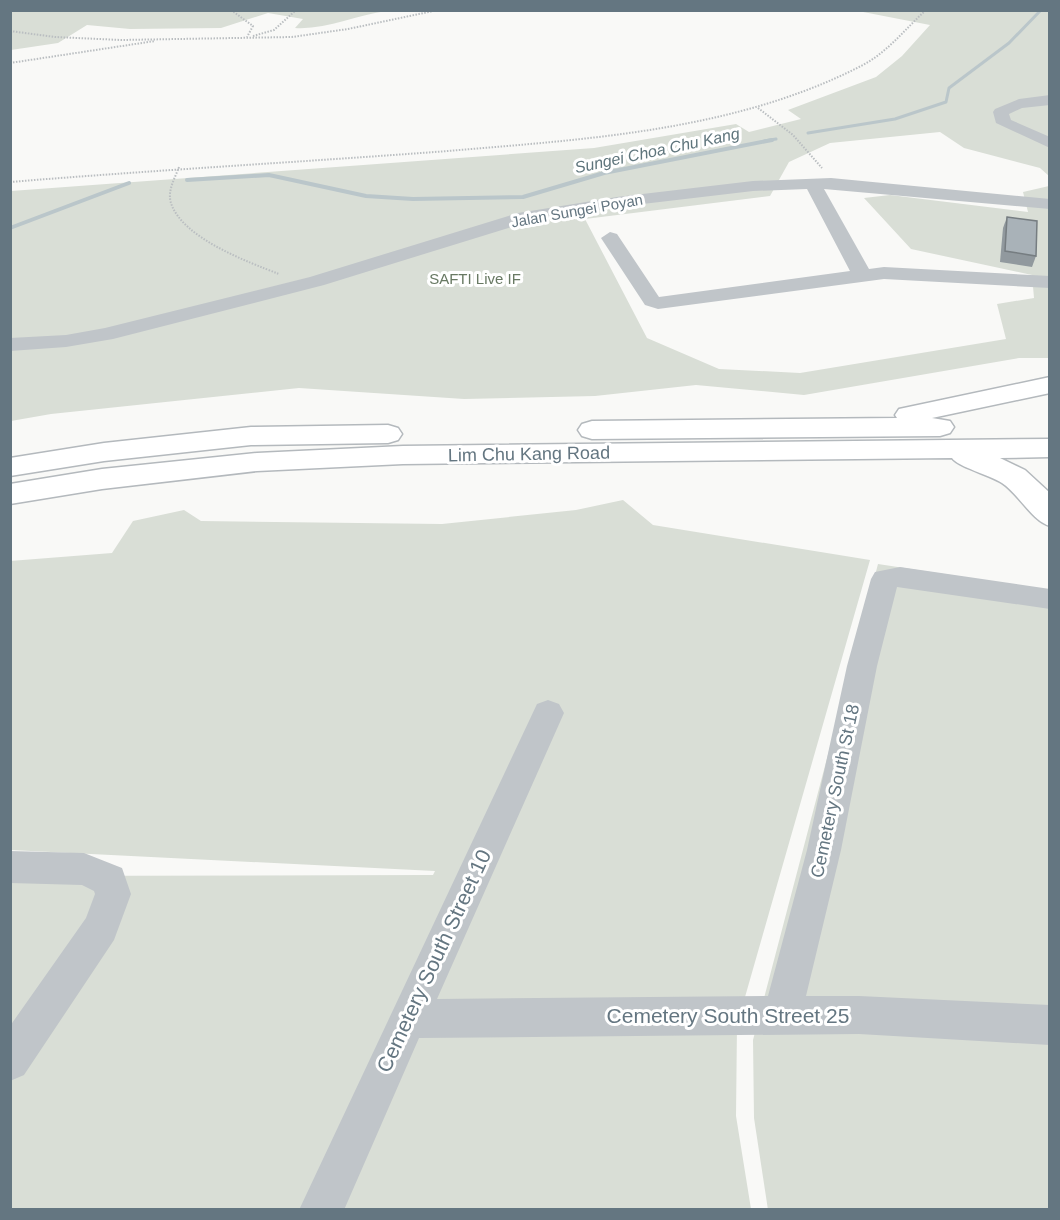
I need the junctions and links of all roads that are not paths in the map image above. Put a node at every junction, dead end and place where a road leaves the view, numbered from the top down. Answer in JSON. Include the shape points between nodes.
{"nodes":[{"id":1,"x":1050,"y":100,"type":"edge"},
{"id":2,"x":1050,"y":143,"type":"edge"},
{"id":3,"x":822,"y":183,"type":"junction"},
{"id":4,"x":1050,"y":204,"type":"edge"},
{"id":5,"x":610,"y":238,"type":"dead end"},
{"id":6,"x":862,"y":276,"type":"junction"},
{"id":7,"x":1050,"y":282,"type":"edge"},
{"id":8,"x":10,"y":345,"type":"edge"},
{"id":9,"x":1050,"y":385,"type":"edge"},
{"id":10,"x":833,"y":426,"type":"junction"},
{"id":11,"x":1050,"y":427,"type":"edge"},
{"id":12,"x":1050,"y":448,"type":"edge"},
{"id":13,"x":890,"y":450,"type":"junction"},
{"id":14,"x":10,"y":467,"type":"edge"},
{"id":15,"x":10,"y":494,"type":"edge"},
{"id":16,"x":1050,"y":516,"type":"edge"},
{"id":17,"x":1050,"y":599,"type":"edge"},
{"id":18,"x":548,"y":713,"type":"dead end"},
{"id":19,"x":10,"y":867,"type":"edge"},
{"id":20,"x":782,"y":1017,"type":"junction"},
{"id":21,"x":407,"y":1019,"type":"junction"},
{"id":22,"x":1050,"y":1025,"type":"edge"},
{"id":23,"x":10,"y":1061,"type":"edge"},
{"id":24,"x":321,"y":1209,"type":"edge"}],
"edges":[{"from":1,"to":2,"type":"street","via":[[1009,106],[1000,112],[1000,117],[1004,123]]},
{"from":3,"to":4,"type":"street","name":"Jalan Sungei Poyan"},
{"from":3,"to":6,"type":"street"},
{"from":3,"to":8,"type":"street","name":"Jalan Sungei Poyan","via":[[753,186],[617,202],[518,219],[305,284],[105,334]]},
{"from":5,"to":6,"type":"street","via":[[652,301],[658,303]]},
{"from":6,"to":7,"type":"street","via":[[909,273]]},
{"from":9,"to":10,"type":"main road","via":[[936,411]]},
{"from":10,"to":11,"type":"main road","name":"Lim Chu Kang Road"},
{"from":10,"to":14,"type":"main road","name":"Lim Chu Kang Road","via":[[251,436]]},
{"from":12,"to":13,"type":"main road","name":"Lim Chu Kang Road"},
{"from":13,"to":15,"type":"main road","name":"Lim Chu Kang Road","via":[[403,455],[268,462],[102,479]]},
{"from":13,"to":16,"type":"main road","via":[[959,455],[992,464],[1027,487]]},
{"from":17,"to":20,"type":"street","name":"Cemetery South St 18","via":[[900,577],[885,579]]},
{"from":18,"to":21,"type":"street","name":"Cemetery South Street 10"},
{"from":19,"to":23,"type":"street","via":[[84,869],[109,880],[113,894],[101,928]]},
{"from":20,"to":21,"type":"street","name":"Cemetery South Street 25"},
{"from":20,"to":22,"type":"street","name":"Cemetery South Street 25","via":[[859,1015]]},
{"from":21,"to":24,"type":"street","name":"Cemetery South Street 10"}]}
